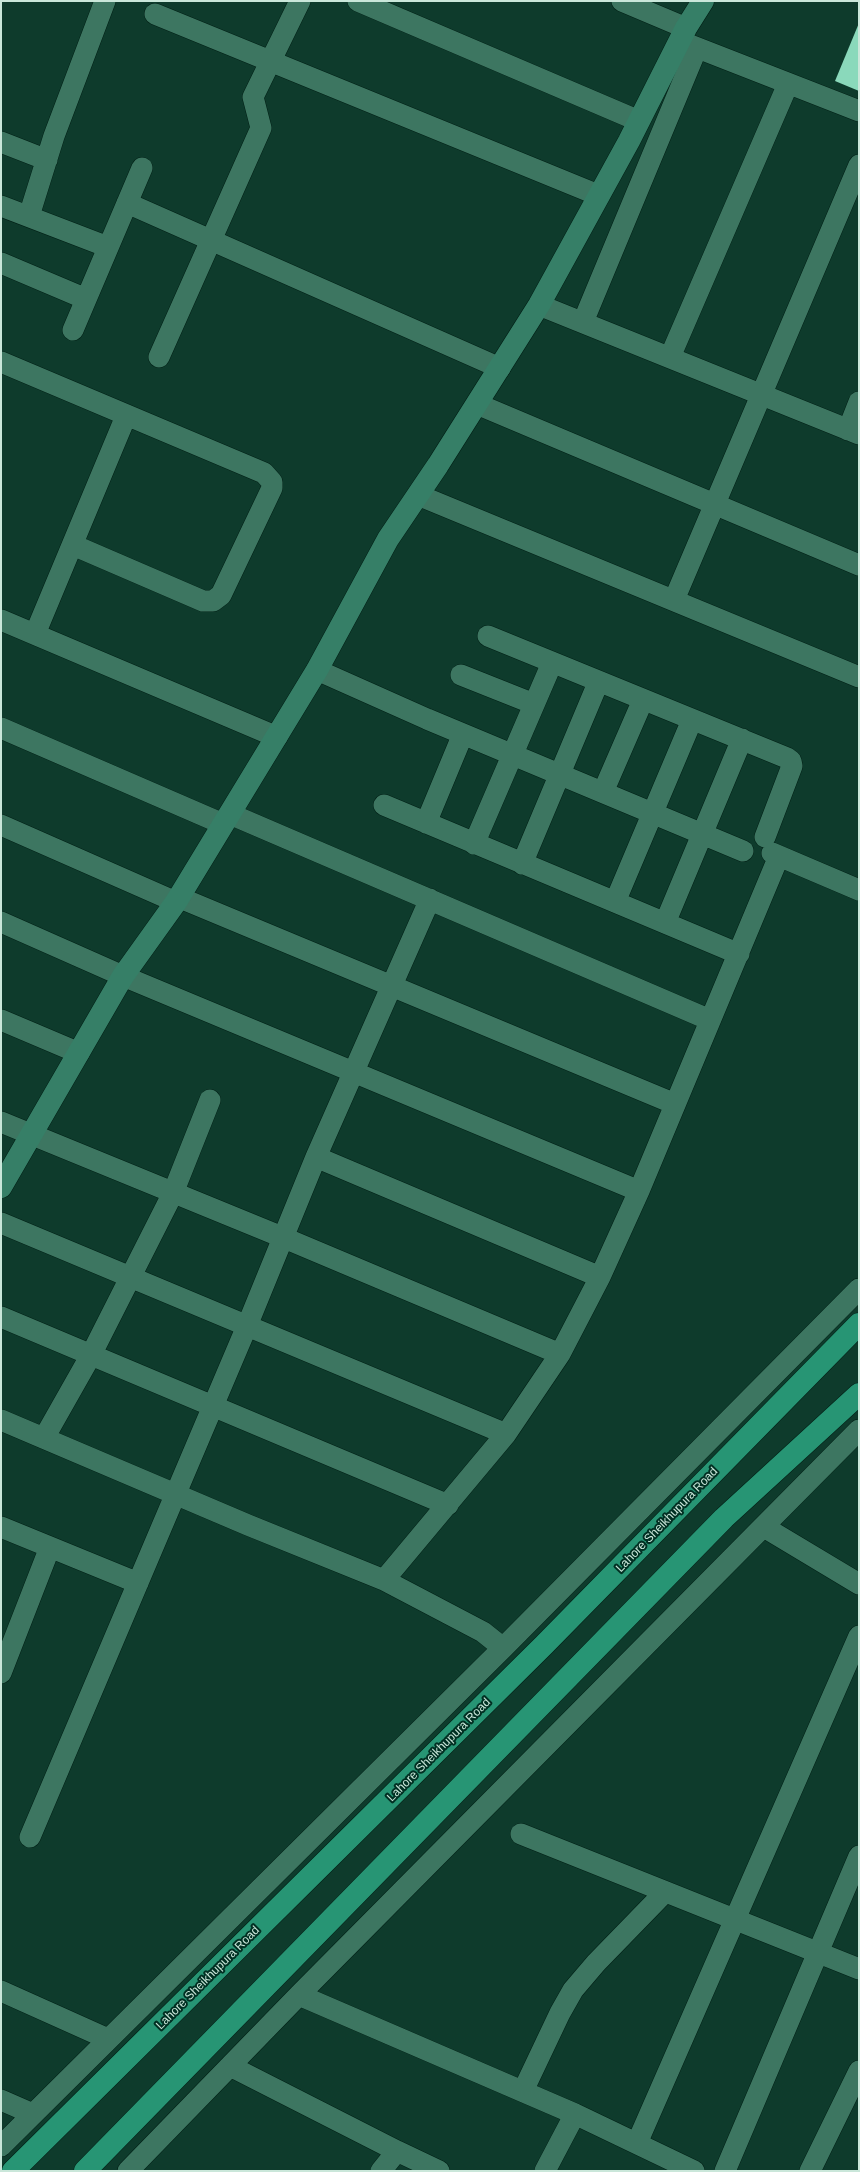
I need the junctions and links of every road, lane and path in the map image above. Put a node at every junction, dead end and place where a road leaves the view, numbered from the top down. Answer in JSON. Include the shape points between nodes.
{"nodes":[{"id":1,"x":105,"y":1,"type":"edge"},
{"id":2,"x":300,"y":1,"type":"edge"},
{"id":3,"x":358,"y":1,"type":"edge"},
{"id":4,"x":622,"y":1,"type":"edge"},
{"id":5,"x":703,"y":1,"type":"edge"},
{"id":6,"x":155,"y":14,"type":"dead end"},
{"id":7,"x":688,"y":39,"type":"junction"},
{"id":8,"x":270,"y":60,"type":"junction"},
{"id":9,"x":788,"y":84,"type":"junction"},
{"id":10,"x":859,"y":112,"type":"edge"},
{"id":11,"x":639,"y":121,"type":"junction"},
{"id":12,"x":1,"y":142,"type":"edge"},
{"id":13,"x":46,"y":160,"type":"junction"},
{"id":14,"x":859,"y":165,"type":"edge"},
{"id":15,"x":142,"y":168,"type":"dead end"},
{"id":16,"x":598,"y":195,"type":"junction"},
{"id":17,"x":127,"y":203,"type":"junction"},
{"id":18,"x":1,"y":206,"type":"edge"},
{"id":19,"x":29,"y":216,"type":"junction"},
{"id":20,"x":212,"y":240,"type":"junction"},
{"id":21,"x":108,"y":247,"type":"junction"},
{"id":22,"x":1,"y":264,"type":"edge"},
{"id":23,"x":86,"y":299,"type":"junction"},
{"id":24,"x":539,"y":305,"type":"junction"},
{"id":25,"x":583,"y":322,"type":"junction"},
{"id":26,"x":73,"y":330,"type":"dead end"},
{"id":27,"x":159,"y":357,"type":"dead end"},
{"id":28,"x":670,"y":358,"type":"junction"},
{"id":29,"x":1,"y":362,"type":"edge"},
{"id":30,"x":500,"y":368,"type":"junction"},
{"id":31,"x":763,"y":395,"type":"junction"},
{"id":32,"x":859,"y":402,"type":"edge"},
{"id":33,"x":477,"y":404,"type":"junction"},
{"id":34,"x":126,"y":416,"type":"junction"},
{"id":35,"x":854,"y":432,"type":"edge"},
{"id":36,"x":418,"y":495,"type":"junction"},
{"id":37,"x":714,"y":504,"type":"junction"},
{"id":38,"x":73,"y":545,"type":"junction"},
{"id":39,"x":859,"y":565,"type":"edge"},
{"id":40,"x":674,"y":600,"type":"junction"},
{"id":41,"x":1,"y":620,"type":"edge"},
{"id":42,"x":35,"y":634,"type":"junction"},
{"id":43,"x":488,"y":636,"type":"dead end"},
{"id":44,"x":552,"y":663,"type":"junction"},
{"id":45,"x":317,"y":670,"type":"junction"},
{"id":46,"x":461,"y":675,"type":"dead end"},
{"id":47,"x":859,"y":677,"type":"edge"},
{"id":48,"x":598,"y":683,"type":"junction"},
{"id":49,"x":643,"y":700,"type":"junction"},
{"id":50,"x":534,"y":704,"type":"junction"},
{"id":51,"x":692,"y":720,"type":"junction"},
{"id":52,"x":1,"y":728,"type":"edge"},
{"id":53,"x":463,"y":734,"type":"junction"},
{"id":54,"x":277,"y":737,"type":"junction"},
{"id":55,"x":742,"y":739,"type":"junction"},
{"id":56,"x":514,"y":755,"type":"junction"},
{"id":57,"x":560,"y":774,"type":"junction"},
{"id":58,"x":603,"y":792,"type":"junction"},
{"id":59,"x":384,"y":805,"type":"dead end"},
{"id":60,"x":652,"y":812,"type":"junction"},
{"id":61,"x":226,"y":819,"type":"junction"},
{"id":62,"x":426,"y":823,"type":"junction"},
{"id":63,"x":1,"y":826,"type":"edge"},
{"id":64,"x":702,"y":834,"type":"junction"},
{"id":65,"x":474,"y":844,"type":"junction"},
{"id":66,"x":772,"y":849,"type":"junction"},
{"id":67,"x":522,"y":864,"type":"junction"},
{"id":68,"x":859,"y":890,"type":"edge"},
{"id":69,"x":177,"y":899,"type":"junction"},
{"id":70,"x":430,"y":899,"type":"junction"},
{"id":71,"x":615,"y":902,"type":"junction"},
{"id":72,"x":1,"y":922,"type":"edge"},
{"id":73,"x":665,"y":923,"type":"junction"},
{"id":74,"x":739,"y":954,"type":"junction"},
{"id":75,"x":123,"y":976,"type":"junction"},
{"id":76,"x":391,"y":985,"type":"junction"},
{"id":77,"x":1,"y":1020,"type":"edge"},
{"id":78,"x":710,"y":1020,"type":"junction"},
{"id":79,"x":79,"y":1053,"type":"junction"},
{"id":80,"x":353,"y":1071,"type":"junction"},
{"id":81,"x":210,"y":1100,"type":"dead end"},
{"id":82,"x":675,"y":1104,"type":"junction"},
{"id":83,"x":1,"y":1122,"type":"edge"},
{"id":84,"x":32,"y":1135,"type":"junction"},
{"id":85,"x":316,"y":1157,"type":"junction"},
{"id":86,"x":1,"y":1187,"type":"edge"},
{"id":87,"x":639,"y":1191,"type":"junction"},
{"id":88,"x":173,"y":1193,"type":"junction"},
{"id":89,"x":1,"y":1223,"type":"edge"},
{"id":90,"x":282,"y":1237,"type":"junction"},
{"id":91,"x":130,"y":1277,"type":"junction"},
{"id":92,"x":600,"y":1277,"type":"junction"},
{"id":93,"x":859,"y":1290,"type":"edge"},
{"id":94,"x":1,"y":1317,"type":"edge"},
{"id":95,"x":859,"y":1324,"type":"edge"},
{"id":96,"x":247,"y":1326,"type":"junction"},
{"id":97,"x":560,"y":1354,"type":"junction"},
{"id":98,"x":91,"y":1355,"type":"junction"},
{"id":99,"x":859,"y":1394,"type":"edge"},
{"id":100,"x":213,"y":1405,"type":"junction"},
{"id":101,"x":1,"y":1420,"type":"edge"},
{"id":102,"x":859,"y":1430,"type":"edge"},
{"id":103,"x":506,"y":1434,"type":"junction"},
{"id":104,"x":44,"y":1438,"type":"junction"},
{"id":105,"x":176,"y":1494,"type":"junction"},
{"id":106,"x":448,"y":1505,"type":"junction"},
{"id":107,"x":1,"y":1527,"type":"edge"},
{"id":108,"x":764,"y":1527,"type":"junction"},
{"id":109,"x":50,"y":1547,"type":"junction"},
{"id":110,"x":384,"y":1580,"type":"junction"},
{"id":111,"x":138,"y":1583,"type":"junction"},
{"id":112,"x":859,"y":1584,"type":"edge"},
{"id":113,"x":859,"y":1636,"type":"edge"},
{"id":114,"x":503,"y":1648,"type":"junction"},
{"id":115,"x":1,"y":1673,"type":"edge"},
{"id":116,"x":521,"y":1834,"type":"dead end"},
{"id":117,"x":30,"y":1837,"type":"dead end"},
{"id":118,"x":859,"y":1856,"type":"edge"},
{"id":119,"x":665,"y":1892,"type":"junction"},
{"id":120,"x":735,"y":1919,"type":"junction"},
{"id":121,"x":818,"y":1953,"type":"junction"},
{"id":122,"x":859,"y":1969,"type":"edge"},
{"id":123,"x":1,"y":1991,"type":"edge"},
{"id":124,"x":299,"y":1996,"type":"junction"},
{"id":125,"x":108,"y":2039,"type":"junction"},
{"id":126,"x":230,"y":2066,"type":"junction"},
{"id":127,"x":859,"y":2072,"type":"edge"},
{"id":128,"x":523,"y":2091,"type":"junction"},
{"id":129,"x":1,"y":2100,"type":"edge"},
{"id":130,"x":33,"y":2114,"type":"junction"},
{"id":131,"x":575,"y":2114,"type":"junction"},
{"id":132,"x":637,"y":2143,"type":"junction"},
{"id":133,"x":1,"y":2146,"type":"edge"},
{"id":134,"x":397,"y":2151,"type":"junction"},
{"id":135,"x":131,"y":2170,"type":"edge"},
{"id":136,"x":691,"y":2170,"type":"edge"},
{"id":137,"x":13,"y":2171,"type":"edge"},
{"id":138,"x":85,"y":2171,"type":"edge"},
{"id":139,"x":381,"y":2171,"type":"edge"},
{"id":140,"x":439,"y":2171,"type":"edge"},
{"id":141,"x":545,"y":2171,"type":"edge"},
{"id":142,"x":725,"y":2171,"type":"edge"},
{"id":143,"x":810,"y":2171,"type":"edge"}],
"edges":[{"from":1,"to":13,"type":"street"},
{"from":2,"to":8,"type":"street"},
{"from":3,"to":11,"type":"street"},
{"from":4,"to":7,"type":"street"},
{"from":5,"to":7,"type":"street"},
{"from":6,"to":8,"type":"street"},
{"from":7,"to":9,"type":"street"},
{"from":7,"to":11,"type":"street"},
{"from":7,"to":25,"type":"street"},
{"from":8,"to":16,"type":"street"},
{"from":8,"to":20,"type":"street","via":[[253,97],[261,128]]},
{"from":9,"to":10,"type":"street"},
{"from":9,"to":28,"type":"street"},
{"from":11,"to":16,"type":"street"},
{"from":12,"to":13,"type":"street"},
{"from":13,"to":19,"type":"street"},
{"from":14,"to":31,"type":"street"},
{"from":15,"to":17,"type":"street"},
{"from":16,"to":24,"type":"street"},
{"from":17,"to":20,"type":"street"},
{"from":17,"to":21,"type":"street"},
{"from":18,"to":19,"type":"street"},
{"from":19,"to":21,"type":"street"},
{"from":20,"to":27,"type":"street"},
{"from":20,"to":30,"type":"street"},
{"from":21,"to":23,"type":"street"},
{"from":22,"to":23,"type":"street"},
{"from":23,"to":26,"type":"street"},
{"from":24,"to":25,"type":"street"},
{"from":24,"to":30,"type":"street"},
{"from":25,"to":28,"type":"street"},
{"from":28,"to":31,"type":"street"},
{"from":29,"to":34,"type":"street"},
{"from":30,"to":33,"type":"street"},
{"from":31,"to":35,"type":"street"},
{"from":31,"to":37,"type":"street"},
{"from":32,"to":35,"type":"street"},
{"from":33,"to":36,"type":"street"},
{"from":33,"to":37,"type":"street"},
{"from":34,"to":38,"type":"street"},
{"from":34,"to":38,"type":"street","via":[[264,473],[270,477],[272,488],[221,595],[213,600],[204,601]]},
{"from":36,"to":40,"type":"street"},
{"from":36,"to":45,"type":"street","via":[[388,539]]},
{"from":37,"to":39,"type":"street"},
{"from":37,"to":40,"type":"street"},
{"from":38,"to":42,"type":"street"},
{"from":40,"to":47,"type":"street"},
{"from":41,"to":42,"type":"street"},
{"from":42,"to":54,"type":"street"},
{"from":43,"to":44,"type":"street"},
{"from":44,"to":48,"type":"street"},
{"from":44,"to":50,"type":"street"},
{"from":45,"to":53,"type":"street"},
{"from":45,"to":54,"type":"street"},
{"from":46,"to":50,"type":"street"},
{"from":48,"to":49,"type":"street"},
{"from":48,"to":57,"type":"street"},
{"from":49,"to":51,"type":"street"},
{"from":49,"to":58,"type":"street"},
{"from":50,"to":56,"type":"street"},
{"from":51,"to":55,"type":"street"},
{"from":51,"to":60,"type":"street"},
{"from":52,"to":61,"type":"street"},
{"from":53,"to":56,"type":"street"},
{"from":53,"to":62,"type":"street"},
{"from":54,"to":61,"type":"street"},
{"from":55,"to":64,"type":"street"},
{"from":55,"to":66,"type":"street","via":[[791,761],[792,766]]},
{"from":56,"to":57,"type":"street"},
{"from":56,"to":65,"type":"street"},
{"from":57,"to":58,"type":"street"},
{"from":57,"to":67,"type":"street"},
{"from":58,"to":60,"type":"street"},
{"from":59,"to":62,"type":"street"},
{"from":60,"to":64,"type":"street"},
{"from":60,"to":71,"type":"street"},
{"from":61,"to":69,"type":"street"},
{"from":61,"to":70,"type":"street"},
{"from":62,"to":65,"type":"street"},
{"from":63,"to":69,"type":"street"},
{"from":64,"to":66,"type":"street","via":[[743,850],[745,856],[754,864],[765,863]]},
{"from":64,"to":73,"type":"street"},
{"from":65,"to":67,"type":"street"},
{"from":66,"to":68,"type":"street"},
{"from":66,"to":74,"type":"street"},
{"from":67,"to":71,"type":"street"},
{"from":69,"to":75,"type":"street"},
{"from":69,"to":76,"type":"street"},
{"from":70,"to":76,"type":"street"},
{"from":70,"to":78,"type":"street"},
{"from":71,"to":73,"type":"street"},
{"from":72,"to":75,"type":"street"},
{"from":73,"to":74,"type":"street"},
{"from":74,"to":78,"type":"street"},
{"from":75,"to":79,"type":"street"},
{"from":75,"to":80,"type":"street"},
{"from":76,"to":80,"type":"street"},
{"from":76,"to":82,"type":"street"},
{"from":77,"to":79,"type":"street"},
{"from":78,"to":82,"type":"street"},
{"from":79,"to":84,"type":"street"},
{"from":80,"to":85,"type":"street"},
{"from":80,"to":87,"type":"street"},
{"from":81,"to":88,"type":"street"},
{"from":82,"to":87,"type":"street"},
{"from":83,"to":84,"type":"street"},
{"from":84,"to":86,"type":"street"},
{"from":84,"to":88,"type":"street"},
{"from":85,"to":90,"type":"street"},
{"from":85,"to":92,"type":"street"},
{"from":87,"to":92,"type":"street"},
{"from":88,"to":90,"type":"street"},
{"from":88,"to":91,"type":"street"},
{"from":89,"to":91,"type":"street"},
{"from":90,"to":96,"type":"street"},
{"from":90,"to":97,"type":"street"},
{"from":91,"to":96,"type":"street"},
{"from":91,"to":98,"type":"street"},
{"from":92,"to":97,"type":"street"},
{"from":93,"to":114,"type":"street"},
{"from":94,"to":98,"type":"street"},
{"from":95,"to":137,"type":"highway","name":"Lahore Sheikhupura Road","via":[[544,1645]]},
{"from":96,"to":100,"type":"street"},
{"from":96,"to":103,"type":"street"},
{"from":97,"to":103,"type":"street"},
{"from":98,"to":100,"type":"street"},
{"from":98,"to":104,"type":"street"},
{"from":99,"to":138,"type":"highway","via":[[724,1518]]},
{"from":100,"to":105,"type":"street"},
{"from":100,"to":106,"type":"street"},
{"from":101,"to":104,"type":"street"},
{"from":102,"to":108,"type":"street"},
{"from":103,"to":106,"type":"street"},
{"from":104,"to":105,"type":"street"},
{"from":105,"to":110,"type":"street"},
{"from":105,"to":111,"type":"street"},
{"from":106,"to":110,"type":"street"},
{"from":107,"to":109,"type":"street"},
{"from":108,"to":112,"type":"street"},
{"from":108,"to":124,"type":"street"},
{"from":109,"to":111,"type":"street"},
{"from":109,"to":115,"type":"street"},
{"from":110,"to":114,"type":"street","via":[[483,1632]]},
{"from":111,"to":117,"type":"street"},
{"from":113,"to":120,"type":"street"},
{"from":114,"to":125,"type":"street"},
{"from":116,"to":119,"type":"street"},
{"from":118,"to":121,"type":"street"},
{"from":119,"to":120,"type":"street"},
{"from":119,"to":128,"type":"street","via":[[573,1990]]},
{"from":120,"to":121,"type":"street"},
{"from":120,"to":132,"type":"street"},
{"from":121,"to":122,"type":"street"},
{"from":121,"to":142,"type":"street"},
{"from":123,"to":125,"type":"street"},
{"from":124,"to":126,"type":"street"},
{"from":124,"to":128,"type":"street"},
{"from":125,"to":130,"type":"street"},
{"from":126,"to":134,"type":"street"},
{"from":126,"to":135,"type":"street"},
{"from":127,"to":143,"type":"street"},
{"from":128,"to":131,"type":"street"},
{"from":129,"to":130,"type":"street"},
{"from":130,"to":133,"type":"street"},
{"from":131,"to":132,"type":"street"},
{"from":131,"to":141,"type":"street"},
{"from":132,"to":136,"type":"street"},
{"from":134,"to":139,"type":"street"},
{"from":134,"to":140,"type":"street"}]}
